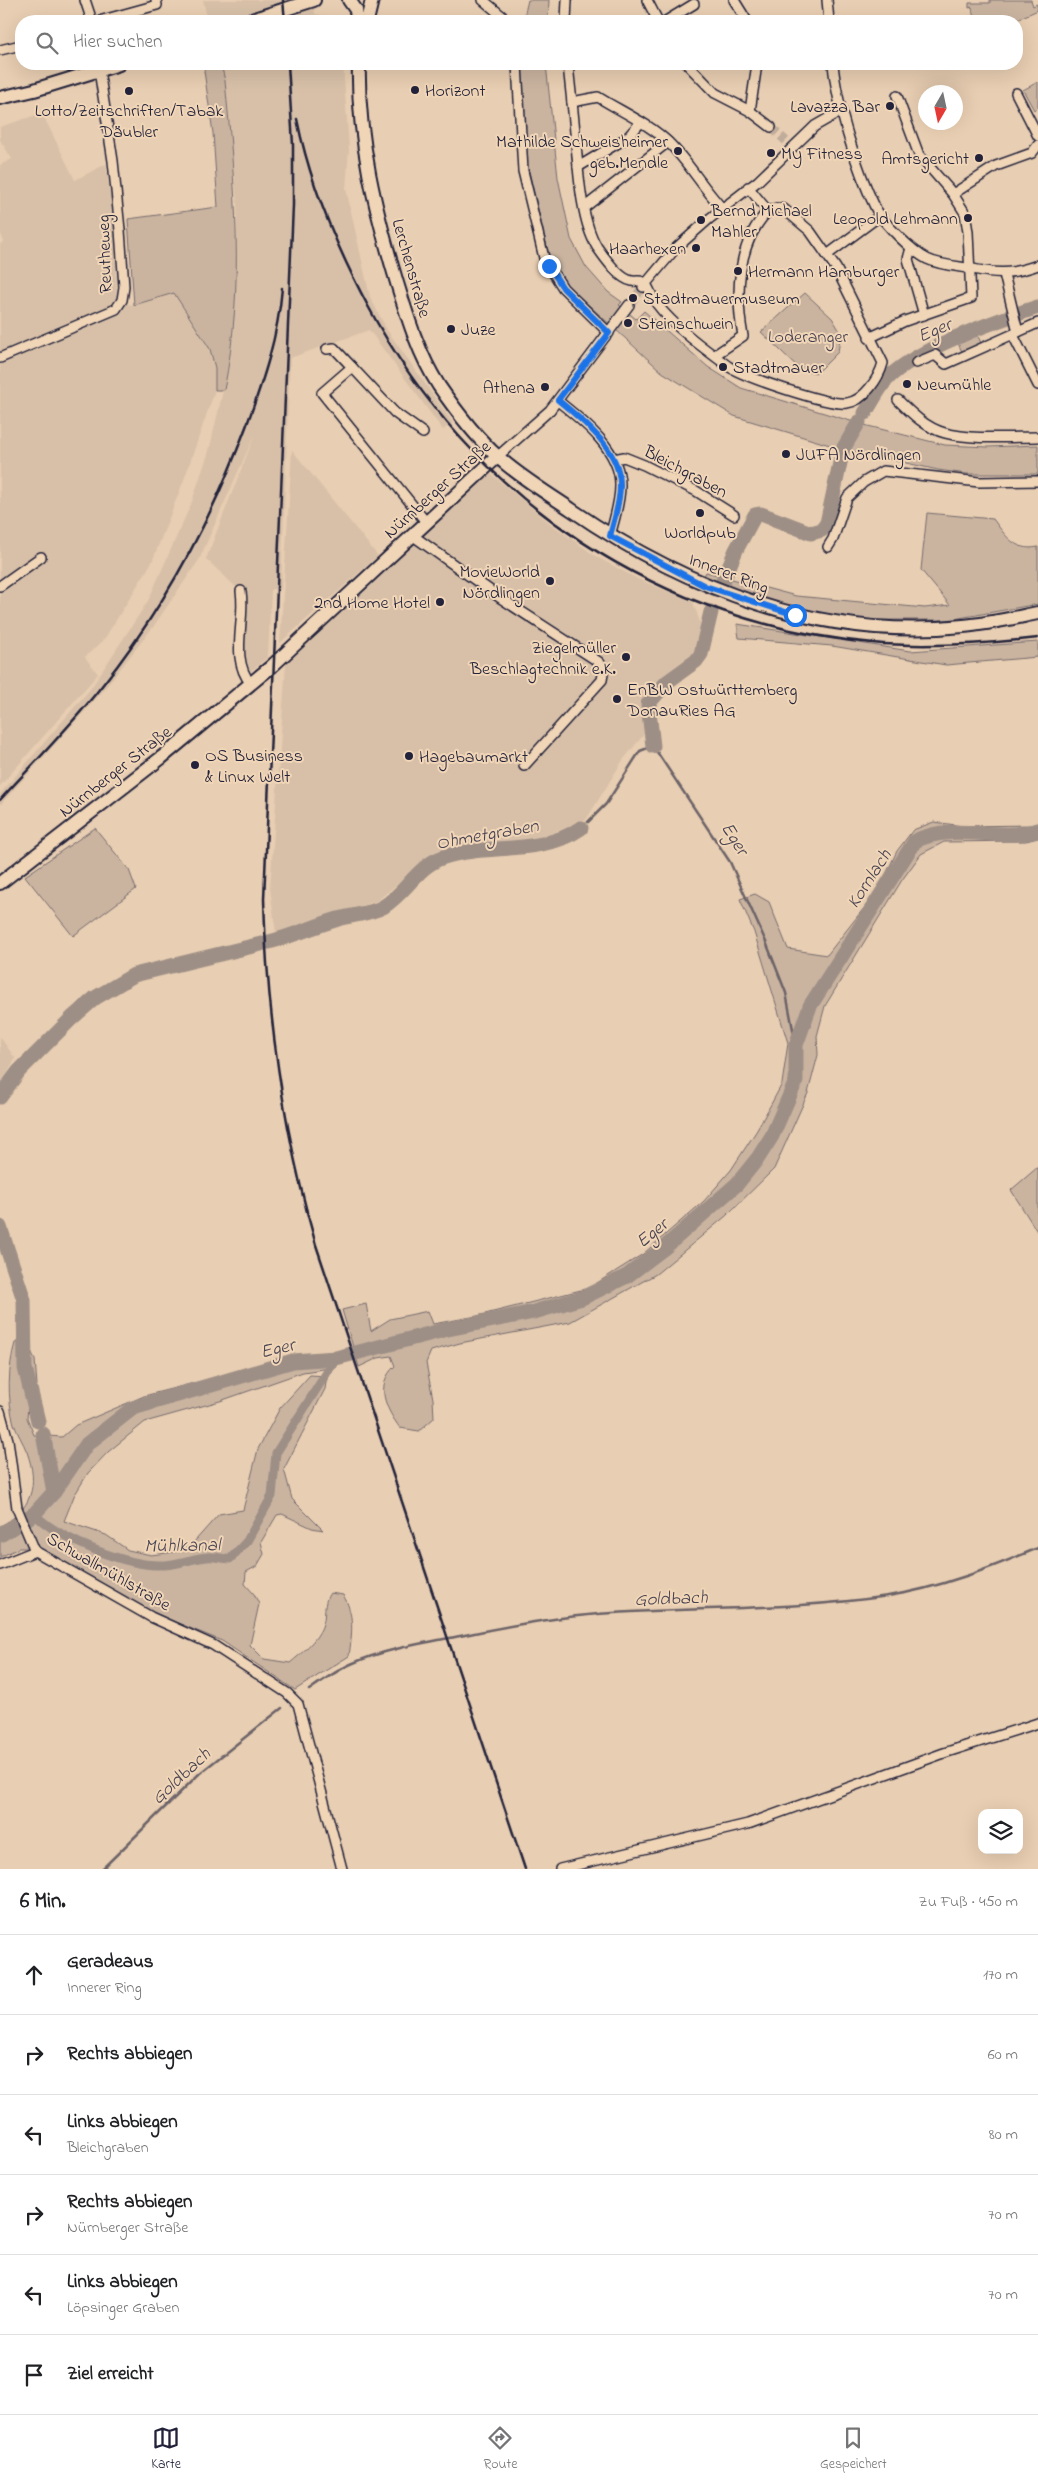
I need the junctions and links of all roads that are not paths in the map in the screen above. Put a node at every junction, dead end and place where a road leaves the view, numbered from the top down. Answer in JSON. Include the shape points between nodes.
{"nodes":[{"id":1,"x":85,"y":0,"type":"edge"},
{"id":2,"x":314,"y":0,"type":"edge"},
{"id":3,"x":348,"y":0,"type":"edge"},
{"id":4,"x":483,"y":0,"type":"edge"},
{"id":5,"x":566,"y":0,"type":"edge"},
{"id":6,"x":647,"y":0,"type":"edge"},
{"id":7,"x":734,"y":0,"type":"edge"},
{"id":8,"x":827,"y":0,"type":"edge"},
{"id":9,"x":156,"y":2,"type":"edge"},
{"id":10,"x":694,"y":4,"type":"dead end"},
{"id":11,"x":90,"y":15,"type":"edge"},
{"id":12,"x":117,"y":15,"type":"edge"},
{"id":13,"x":267,"y":15,"type":"edge"},
{"id":14,"x":356,"y":15,"type":"edge"},
{"id":15,"x":501,"y":15,"type":"edge"},
{"id":16,"x":566,"y":15,"type":"edge"},
{"id":17,"x":655,"y":15,"type":"edge"},
{"id":18,"x":676,"y":15,"type":"edge"},
{"id":19,"x":743,"y":15,"type":"edge"},
{"id":20,"x":828,"y":15,"type":"edge"},
{"id":21,"x":15,"y":46,"type":"edge"},
{"id":22,"x":0,"y":50,"type":"edge"},
{"id":23,"x":99,"y":70,"type":"joint"},
{"id":24,"x":359,"y":70,"type":"edge"},
{"id":25,"x":517,"y":70,"type":"edge"},
{"id":26,"x":569,"y":70,"type":"edge"},
{"id":27,"x":693,"y":70,"type":"edge"},
{"id":28,"x":756,"y":70,"type":"edge"},
{"id":29,"x":834,"y":70,"type":"edge"},
{"id":30,"x":1016,"y":92,"type":"dead end"},
{"id":31,"x":897,"y":96,"type":"dead end"},
{"id":32,"x":0,"y":98,"type":"edge"},
{"id":33,"x":572,"y":102,"type":"junction"},
{"id":34,"x":750,"y":111,"type":"junction"},
{"id":35,"x":841,"y":111,"type":"junction"},
{"id":36,"x":641,"y":122,"type":"junction"},
{"id":37,"x":771,"y":127,"type":"tunnel mouth"},
{"id":38,"x":1038,"y":136,"type":"edge"},
{"id":39,"x":668,"y":142,"type":"junction"},
{"id":40,"x":1038,"y":145,"type":"edge"},
{"id":41,"x":578,"y":167,"type":"junction"},
{"id":42,"x":748,"y":187,"type":"junction"},
{"id":43,"x":952,"y":194,"type":"junction"},
{"id":44,"x":585,"y":207,"type":"junction"},
{"id":45,"x":722,"y":208,"type":"junction"},
{"id":46,"x":768,"y":211,"type":"junction"},
{"id":47,"x":881,"y":215,"type":"junction"},
{"id":48,"x":911,"y":248,"type":"junction"},
{"id":49,"x":827,"y":255,"type":"junction"},
{"id":50,"x":1038,"y":265,"type":"edge"},
{"id":51,"x":970,"y":269,"type":"junction"},
{"id":52,"x":1004,"y":274,"type":"junction"},
{"id":53,"x":644,"y":285,"type":"junction"},
{"id":54,"x":629,"y":305,"type":"tunnel mouth"},
{"id":55,"x":924,"y":315,"type":"junction"},
{"id":56,"x":1036,"y":324,"type":"edge"},
{"id":57,"x":609,"y":333,"type":"junction"},
{"id":58,"x":1016,"y":333,"type":"junction"},
{"id":59,"x":869,"y":338,"type":"junction"},
{"id":60,"x":327,"y":349,"type":"dead end"},
{"id":61,"x":715,"y":355,"type":"junction"},
{"id":62,"x":0,"y":358,"type":"edge"},
{"id":63,"x":916,"y":364,"type":"dead end"},
{"id":64,"x":352,"y":367,"type":"junction"},
{"id":65,"x":1037,"y":381,"type":"edge"},
{"id":66,"x":558,"y":400,"type":"junction"},
{"id":67,"x":898,"y":400,"type":"dead end"},
{"id":68,"x":423,"y":433,"type":"dead end"},
{"id":69,"x":1038,"y":437,"type":"edge"},
{"id":70,"x":498,"y":457,"type":"junction"},
{"id":71,"x":614,"y":459,"type":"junction"},
{"id":72,"x":1038,"y":481,"type":"edge"},
{"id":73,"x":734,"y":515,"type":"dead end"},
{"id":74,"x":426,"y":522,"type":"junction"},
{"id":75,"x":412,"y":535,"type":"junction"},
{"id":76,"x":610,"y":536,"type":"junction"},
{"id":77,"x":828,"y":547,"type":"dead end"},
{"id":78,"x":41,"y":557,"type":"dead end"},
{"id":79,"x":0,"y":586,"type":"edge"},
{"id":80,"x":241,"y":591,"type":"dead end"},
{"id":81,"x":1038,"y":613,"type":"edge"},
{"id":82,"x":251,"y":684,"type":"junction"},
{"id":83,"x":524,"y":766,"type":"dead end"},
{"id":84,"x":0,"y":883,"type":"edge"},
{"id":85,"x":0,"y":1411,"type":"edge"},
{"id":86,"x":35,"y":1551,"type":"junction"},
{"id":87,"x":0,"y":1565,"type":"edge"},
{"id":88,"x":1038,"y":1723,"type":"edge"},
{"id":89,"x":342,"y":1869,"type":"edge"},
{"id":90,"x":560,"y":1869,"type":"edge"}],
"edges":[{"from":1,"to":11,"type":"street"},
{"from":2,"to":13,"type":"main road"},
{"from":3,"to":14,"type":"main road"},
{"from":4,"to":15,"type":"street"},
{"from":5,"to":16,"type":"street"},
{"from":6,"to":17,"type":"street"},
{"from":7,"to":19,"type":"street"},
{"from":8,"to":20,"type":"street"},
{"from":9,"to":12,"type":"street"},
{"from":10,"to":18,"type":"street"},
{"from":21,"to":22,"type":"street"},
{"from":23,"to":32,"type":"main road"},
{"from":23,"to":62,"type":"street","name":"Reutheweg","via":[[119,216],[122,300],[116,309]]},
{"from":24,"to":70,"type":"main road","name":"Lerchenstraße","via":[[361,117],[376,208],[415,339],[438,384]]},
{"from":25,"to":57,"type":"street","via":[[523,172],[544,258],[563,288]]},
{"from":26,"to":33,"type":"street"},
{"from":27,"to":34,"type":"street","via":[[715,93]]},
{"from":28,"to":34,"type":"street"},
{"from":29,"to":35,"type":"street"},
{"from":30,"to":38,"type":"street"},
{"from":31,"to":43,"type":"street","via":[[919,154]]},
{"from":33,"to":36,"type":"street","via":[[598,97]]},
{"from":33,"to":41,"type":"street"},
{"from":34,"to":37,"type":"street"},
{"from":35,"to":42,"type":"street","via":[[790,144],[758,181]]},
{"from":35,"to":47,"type":"street"},
{"from":36,"to":39,"type":"street"},
{"from":36,"to":41,"type":"street","via":[[628,137]]},
{"from":39,"to":44,"type":"street"},
{"from":39,"to":45,"type":"street"},
{"from":40,"to":43,"type":"street","via":[[1032,153],[996,166]]},
{"from":41,"to":44,"type":"street"},
{"from":42,"to":45,"type":"street"},
{"from":42,"to":46,"type":"street"},
{"from":43,"to":51,"type":"street","via":[[965,213]]},
{"from":44,"to":53,"type":"street","via":[[596,246],[622,275]]},
{"from":45,"to":53,"type":"street","via":[[675,249]]},
{"from":46,"to":49,"type":"street","via":[[784,209],[810,231]]},
{"from":46,"to":61,"type":"street","via":[[761,218],[743,261],[738,298],[743,336]]},
{"from":47,"to":48,"type":"street"},
{"from":47,"to":49,"type":"street"},
{"from":48,"to":51,"type":"street","via":[[928,259]]},
{"from":48,"to":55,"type":"street","via":[[908,260]]},
{"from":49,"to":59,"type":"street"},
{"from":50,"to":52,"type":"street"},
{"from":51,"to":52,"type":"street"},
{"from":51,"to":55,"type":"street","via":[[970,298]]},
{"from":52,"to":58,"type":"street"},
{"from":53,"to":61,"type":"street","via":[[658,305]]},
{"from":54,"to":57,"type":"street","name":"Nürnberger Straße"},
{"from":55,"to":59,"type":"street"},
{"from":56,"to":58,"type":"street"},
{"from":57,"to":66,"type":"street","name":"Nürnberger Straße"},
{"from":58,"to":63,"type":"street","via":[[946,364],[935,355]]},
{"from":58,"to":65,"type":"street"},
{"from":59,"to":61,"type":"street","via":[[883,363],[880,375],[864,394],[849,403],[832,403],[747,376]]},
{"from":60,"to":64,"type":"street","via":[[334,348]]},
{"from":64,"to":68,"type":"street","via":[[395,413]]},
{"from":64,"to":74,"type":"street","via":[[322,393]]},
{"from":66,"to":70,"type":"street","name":"Nürnberger Straße"},
{"from":66,"to":71,"type":"street","via":[[604,444]]},
{"from":67,"to":69,"type":"street","via":[[923,422],[945,433]]},
{"from":70,"to":74,"type":"main road","name":"Nürnberger Straße"},
{"from":70,"to":76,"type":"main road","name":"Innerer Ring"},
{"from":71,"to":73,"type":"street","name":"Bleichgraben","via":[[624,457],[644,466],[696,491]]},
{"from":71,"to":76,"type":"street","via":[[620,486]]},
{"from":72,"to":77,"type":"street","via":[[979,482],[883,471],[864,482],[847,498]]},
{"from":74,"to":75,"type":"main road","name":"Nürnberger Straße"},
{"from":75,"to":82,"type":"main road","name":"Nürnberger Straße"},
{"from":75,"to":83,"type":"street","via":[[604,668],[602,680]]},
{"from":76,"to":81,"type":"main road","name":"Innerer Ring","via":[[705,586],[818,620],[937,628]]},
{"from":78,"to":79,"type":"street"},
{"from":80,"to":82,"type":"street","via":[[240,660],[244,676]]},
{"from":82,"to":84,"type":"main road","name":"Nürnberger Straße"},
{"from":85,"to":86,"type":"street","name":"Schwallmühlstraße","via":[[8,1440],[17,1508]]},
{"from":86,"to":87,"type":"street"},
{"from":86,"to":89,"type":"street","name":"Schwallmühlstraße","via":[[151,1617],[213,1645],[287,1693],[298,1704]]},
{"from":88,"to":90,"type":"street","via":[[944,1753],[748,1824]]}]}
